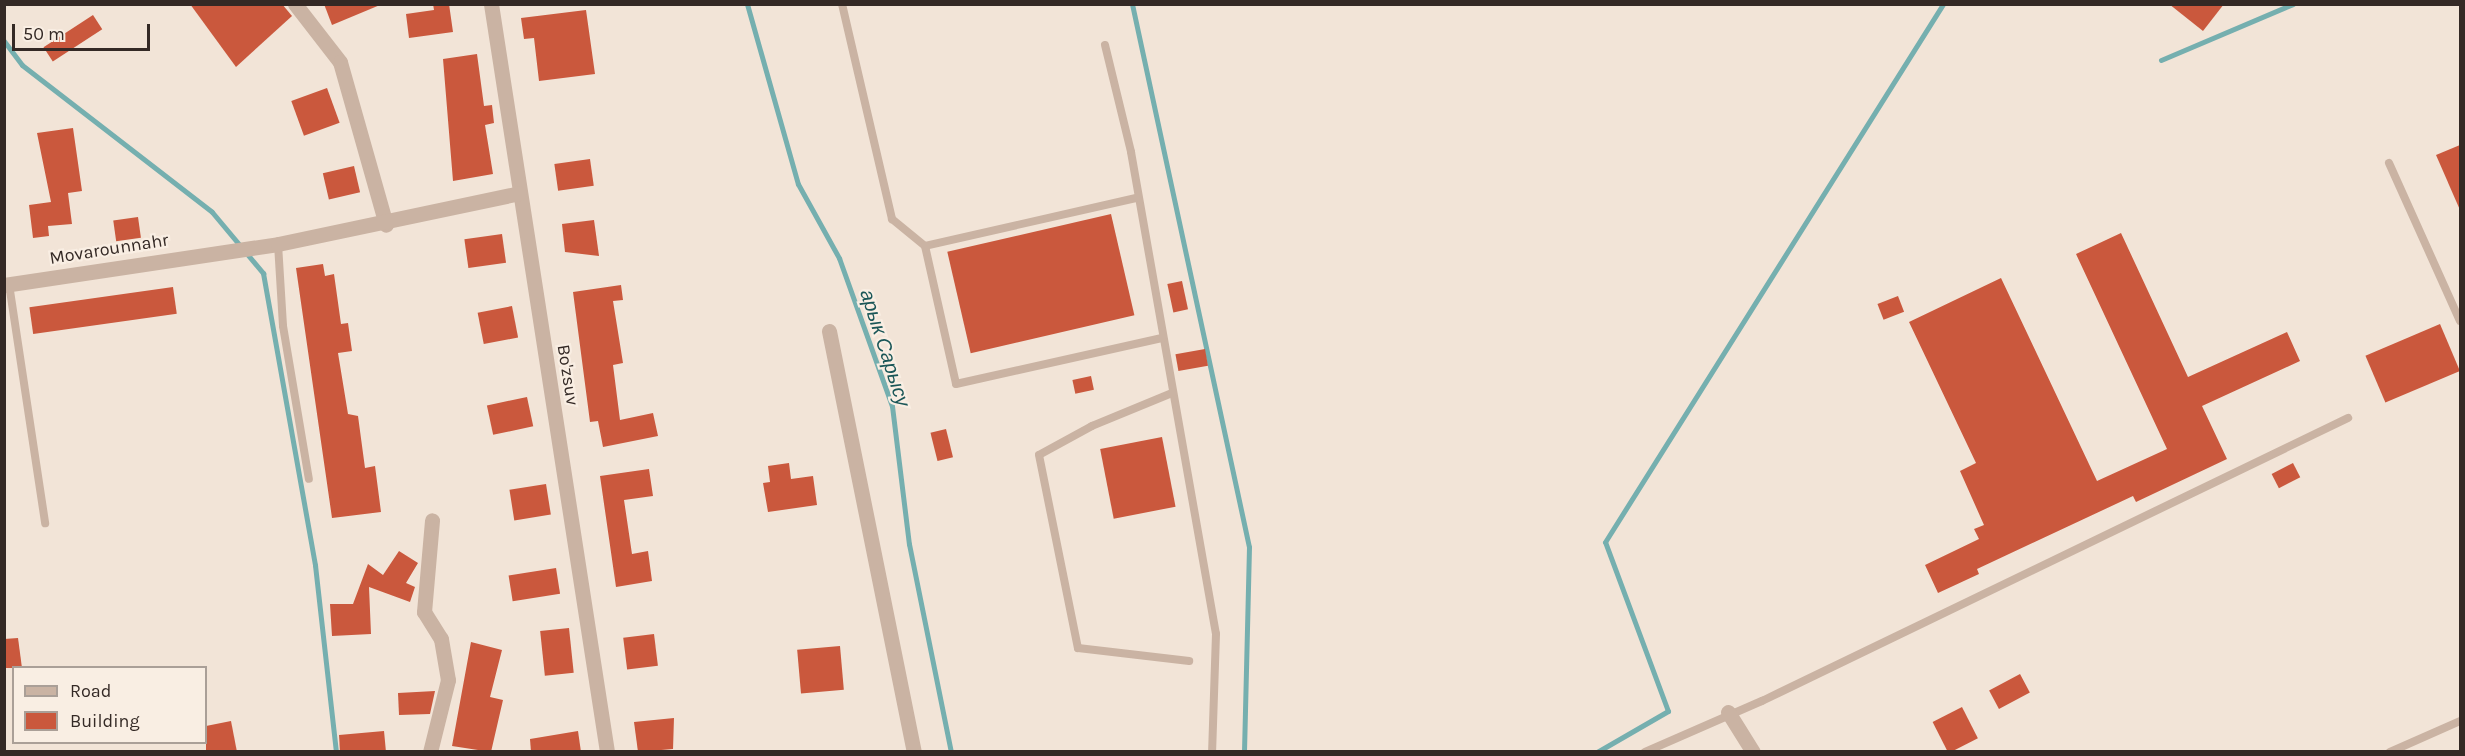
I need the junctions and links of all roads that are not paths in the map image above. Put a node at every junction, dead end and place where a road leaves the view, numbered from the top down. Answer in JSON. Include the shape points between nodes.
{"nodes":[{"id":1,"x":296,"y":4,"type":"edge"},
{"id":2,"x":491,"y":4,"type":"edge"},
{"id":3,"x":842,"y":4,"type":"edge"},
{"id":4,"x":1105,"y":45,"type":"dead end"},
{"id":5,"x":2390,"y":163,"type":"dead end"},
{"id":6,"x":519,"y":193,"type":"junction"},
{"id":7,"x":1136,"y":198,"type":"junction"},
{"id":8,"x":386,"y":225,"type":"junction"},
{"id":9,"x":271,"y":245,"type":"junction"},
{"id":10,"x":925,"y":246,"type":"junction"},
{"id":11,"x":7,"y":285,"type":"edge"},
{"id":12,"x":2460,"y":321,"type":"edge"},
{"id":13,"x":829,"y":332,"type":"dead end"},
{"id":14,"x":1162,"y":338,"type":"junction"},
{"id":15,"x":1172,"y":393,"type":"junction"},
{"id":16,"x":2348,"y":418,"type":"dead end"},
{"id":17,"x":309,"y":479,"type":"dead end"},
{"id":18,"x":432,"y":519,"type":"dead end"},
{"id":19,"x":45,"y":523,"type":"dead end"},
{"id":20,"x":1190,"y":661,"type":"dead end"},
{"id":21,"x":1728,"y":712,"type":"junction"},
{"id":22,"x":2460,"y":721,"type":"edge"},
{"id":23,"x":430,"y":752,"type":"edge"},
{"id":24,"x":607,"y":752,"type":"edge"},
{"id":25,"x":914,"y":752,"type":"edge"},
{"id":26,"x":1212,"y":752,"type":"edge"},
{"id":27,"x":1645,"y":752,"type":"edge"},
{"id":28,"x":1753,"y":752,"type":"edge"},
{"id":29,"x":2390,"y":752,"type":"edge"}],
"edges":[{"from":1,"to":8,"type":"street","via":[[340,62]]},
{"from":2,"to":6,"type":"street","name":"Bo'zsuv"},
{"from":3,"to":10,"type":"lane","via":[[892,219]]},
{"from":4,"to":7,"type":"lane"},
{"from":5,"to":12,"type":"lane"},
{"from":6,"to":8,"type":"street","name":"Movarounnahr"},
{"from":6,"to":24,"type":"street","name":"Bo'zsuv"},
{"from":7,"to":10,"type":"lane"},
{"from":7,"to":14,"type":"lane"},
{"from":8,"to":9,"type":"street","name":"Movarounnahr"},
{"from":9,"to":11,"type":"street","name":"Movarounnahr"},
{"from":9,"to":17,"type":"lane"},
{"from":10,"to":14,"type":"lane","via":[[956,384]]},
{"from":11,"to":19,"type":"lane"},
{"from":13,"to":25,"type":"street"},
{"from":14,"to":15,"type":"lane"},
{"from":15,"to":20,"type":"lane","via":[[1092,426],[1039,455],[1078,648]]},
{"from":15,"to":26,"type":"lane","via":[[1216,634]]},
{"from":16,"to":21,"type":"lane","via":[[1762,701]]},
{"from":18,"to":23,"type":"street","via":[[424,612],[441,639],[448,680]]},
{"from":21,"to":27,"type":"lane"},
{"from":21,"to":28,"type":"street"},
{"from":22,"to":29,"type":"lane"}]}
